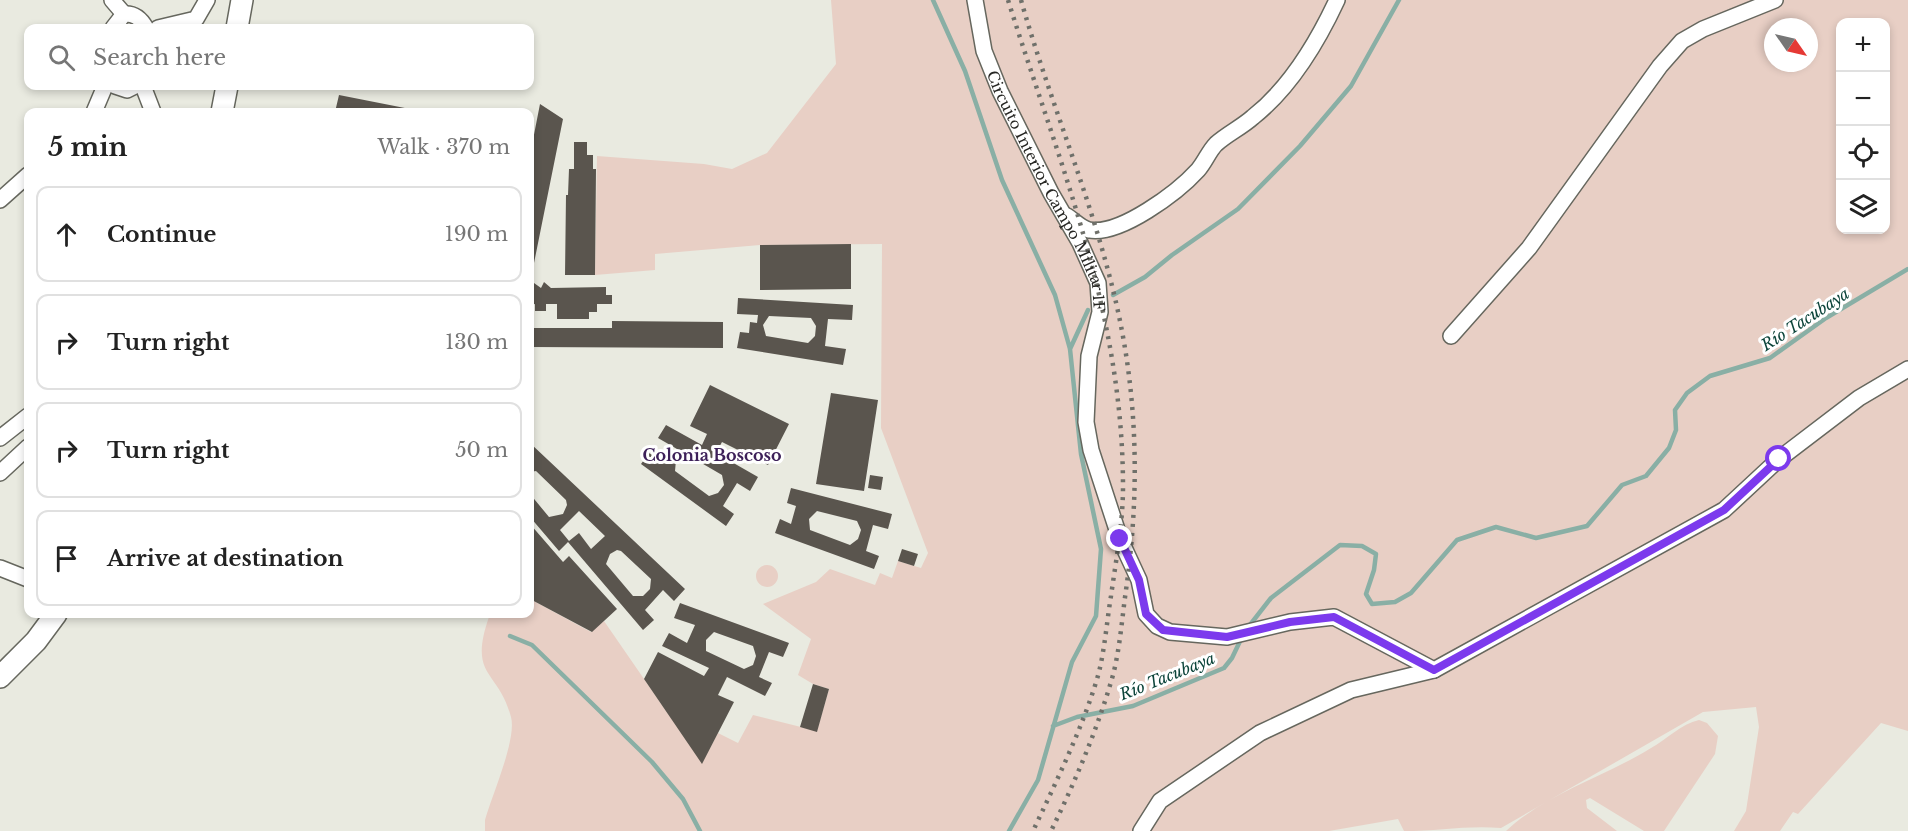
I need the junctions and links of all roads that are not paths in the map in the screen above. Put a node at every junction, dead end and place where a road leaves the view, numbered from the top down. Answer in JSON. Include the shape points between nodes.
{"nodes":[{"id":1,"x":112,"y":0,"type":"edge"},
{"id":2,"x":207,"y":0,"type":"edge"},
{"id":3,"x":243,"y":0,"type":"edge"},
{"id":4,"x":975,"y":0,"type":"edge"},
{"id":5,"x":1337,"y":0,"type":"edge"},
{"id":6,"x":1775,"y":0,"type":"edge"},
{"id":7,"x":124,"y":14,"type":"junction"},
{"id":8,"x":116,"y":24,"type":"edge"},
{"id":9,"x":143,"y":24,"type":"edge"},
{"id":10,"x":175,"y":24,"type":"edge"},
{"id":11,"x":238,"y":24,"type":"edge"},
{"id":12,"x":103,"y":90,"type":"edge"},
{"id":13,"x":145,"y":90,"type":"edge"},
{"id":14,"x":226,"y":90,"type":"edge"},
{"id":15,"x":96,"y":108,"type":"edge"},
{"id":16,"x":151,"y":108,"type":"edge"},
{"id":17,"x":223,"y":108,"type":"edge"},
{"id":18,"x":24,"y":179,"type":"edge"},
{"id":19,"x":0,"y":200,"type":"edge"},
{"id":20,"x":1062,"y":212,"type":"junction"},
{"id":21,"x":1451,"y":336,"type":"dead end"},
{"id":22,"x":1908,"y":369,"type":"edge"},
{"id":23,"x":24,"y":419,"type":"edge"},
{"id":24,"x":0,"y":438,"type":"edge"},
{"id":25,"x":24,"y":451,"type":"edge"},
{"id":26,"x":0,"y":473,"type":"edge"},
{"id":27,"x":2,"y":572,"type":"edge"},
{"id":28,"x":24,"y":578,"type":"edge"},
{"id":29,"x":53,"y":618,"type":"edge"},
{"id":30,"x":1434,"y":670,"type":"junction"},
{"id":31,"x":0,"y":676,"type":"edge"},
{"id":32,"x":1141,"y":831,"type":"edge"}],
"edges":[{"from":1,"to":7,"type":"street"},
{"from":2,"to":10,"type":"street","via":[[196,19]]},
{"from":3,"to":11,"type":"main road"},
{"from":4,"to":20,"type":"street","name":"Circuito Interior Campo Militar 1F","via":[[984,51],[1000,91]]},
{"from":5,"to":20,"type":"street","via":[[1320,36],[1283,89],[1254,117],[1215,145],[1198,170],[1172,193],[1142,215],[1104,231],[1087,230]]},
{"from":6,"to":21,"type":"street","via":[[1682,41],[1529,248]]},
{"from":7,"to":8,"type":"street"},
{"from":7,"to":9,"type":"street","via":[[135,15]]},
{"from":12,"to":15,"type":"street"},
{"from":13,"to":16,"type":"street"},
{"from":14,"to":17,"type":"main road"},
{"from":18,"to":19,"type":"street"},
{"from":20,"to":30,"type":"street","name":"Circuito Interior Campo Militar 1F","via":[[1100,293],[1089,356],[1086,422],[1092,450],[1120,539],[1139,580],[1143,605],[1152,621],[1163,630],[1227,637],[1290,622],[1334,617]]},
{"from":22,"to":30,"type":"street","via":[[1859,398],[1779,459],[1724,510]]},
{"from":23,"to":24,"type":"street"},
{"from":25,"to":26,"type":"street"},
{"from":27,"to":28,"type":"street"},
{"from":29,"to":31,"type":"main road"},
{"from":30,"to":32,"type":"street","via":[[1351,690],[1260,733],[1160,801]]}]}
